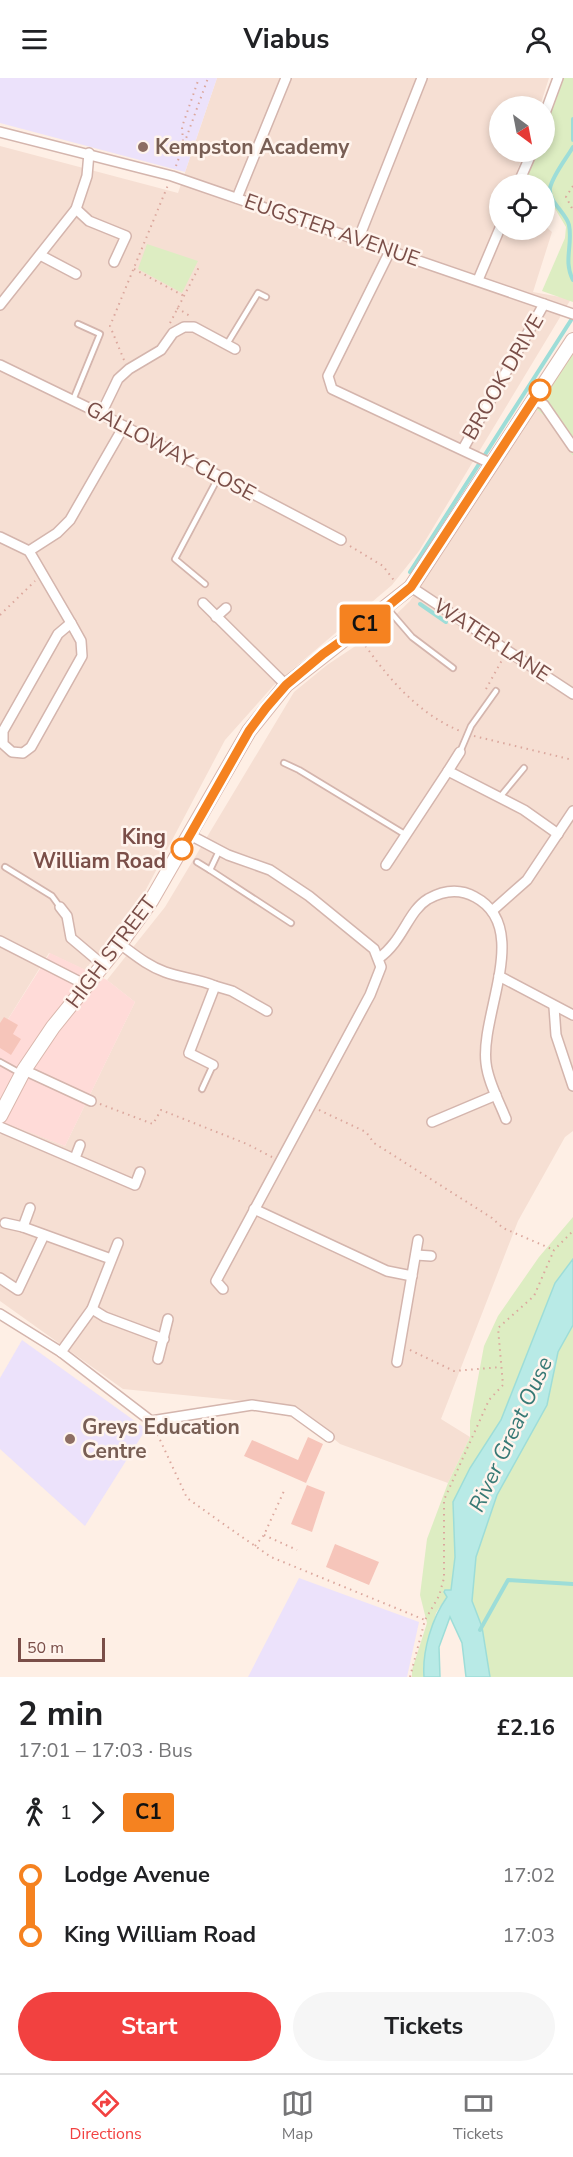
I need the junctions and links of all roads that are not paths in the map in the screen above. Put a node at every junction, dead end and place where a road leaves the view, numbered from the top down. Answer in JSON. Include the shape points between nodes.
{"nodes":[{"id":1,"x":286,"y":78,"type":"edge"},
{"id":2,"x":422,"y":78,"type":"edge"},
{"id":3,"x":558,"y":78,"type":"edge"},
{"id":4,"x":551,"y":96,"type":"edge"},
{"id":5,"x":0,"y":132,"type":"edge"},
{"id":6,"x":89,"y":153,"type":"junction"},
{"id":7,"x":237,"y":198,"type":"junction"},
{"id":8,"x":76,"y":209,"type":"junction"},
{"id":9,"x":358,"y":240,"type":"junction"},
{"id":10,"x":495,"y":240,"type":"edge"},
{"id":11,"x":390,"y":249,"type":"junction"},
{"id":12,"x":40,"y":255,"type":"junction"},
{"id":13,"x":114,"y":262,"type":"dead end"},
{"id":14,"x":76,"y":274,"type":"dead end"},
{"id":15,"x":478,"y":280,"type":"junction"},
{"id":16,"x":266,"y":297,"type":"dead end"},
{"id":17,"x":544,"y":304,"type":"junction"},
{"id":18,"x":0,"y":305,"type":"edge"},
{"id":19,"x":572,"y":314,"type":"edge"},
{"id":20,"x":78,"y":324,"type":"dead end"},
{"id":21,"x":573,"y":340,"type":"edge"},
{"id":22,"x":231,"y":347,"type":"joint"},
{"id":23,"x":0,"y":365,"type":"edge"},
{"id":24,"x":534,"y":399,"type":"junction"},
{"id":25,"x":73,"y":400,"type":"junction"},
{"id":26,"x":101,"y":414,"type":"junction"},
{"id":27,"x":124,"y":426,"type":"junction"},
{"id":28,"x":573,"y":447,"type":"edge"},
{"id":29,"x":462,"y":449,"type":"junction"},
{"id":30,"x":486,"y":461,"type":"junction"},
{"id":31,"x":219,"y":476,"type":"junction"},
{"id":32,"x":0,"y":537,"type":"edge"},
{"id":33,"x":341,"y":540,"type":"road end"},
{"id":34,"x":29,"y":551,"type":"junction"},
{"id":35,"x":206,"y":584,"type":"dead end"},
{"id":36,"x":411,"y":587,"type":"junction"},
{"id":37,"x":203,"y":603,"type":"dead end"},
{"id":38,"x":226,"y":608,"type":"dead end"},
{"id":39,"x":387,"y":608,"type":"junction"},
{"id":40,"x":216,"y":617,"type":"junction"},
{"id":41,"x":70,"y":623,"type":"junction"},
{"id":42,"x":453,"y":668,"type":"dead end"},
{"id":43,"x":286,"y":685,"type":"junction"},
{"id":44,"x":496,"y":691,"type":"dead end"},
{"id":45,"x":573,"y":694,"type":"edge"},
{"id":46,"x":460,"y":752,"type":"joint"},
{"id":47,"x":284,"y":764,"type":"dead end"},
{"id":48,"x":524,"y":768,"type":"dead end"},
{"id":49,"x":448,"y":771,"type":"junction"},
{"id":50,"x":500,"y":797,"type":"junction"},
{"id":51,"x":573,"y":812,"type":"edge"},
{"id":52,"x":558,"y":834,"type":"junction"},
{"id":53,"x":406,"y":835,"type":"junction"},
{"id":54,"x":190,"y":836,"type":"junction"},
{"id":55,"x":219,"y":850,"type":"junction"},
{"id":56,"x":197,"y":862,"type":"dead end"},
{"id":57,"x":386,"y":865,"type":"dead end"},
{"id":58,"x":5,"y":867,"type":"dead end"},
{"id":59,"x":210,"y":870,"type":"junction"},
{"id":60,"x":60,"y":907,"type":"joint"},
{"id":61,"x":76,"y":909,"type":"dead end"},
{"id":62,"x":492,"y":911,"type":"junction"},
{"id":63,"x":67,"y":916,"type":"junction"},
{"id":64,"x":291,"y":923,"type":"dead end"},
{"id":65,"x":0,"y":941,"type":"edge"},
{"id":66,"x":120,"y":944,"type":"junction"},
{"id":67,"x":379,"y":958,"type":"junction"},
{"id":68,"x":103,"y":965,"type":"junction"},
{"id":69,"x":499,"y":976,"type":"junction"},
{"id":70,"x":86,"y":985,"type":"junction"},
{"id":71,"x":215,"y":986,"type":"junction"},
{"id":72,"x":554,"y":1007,"type":"junction"},
{"id":73,"x":267,"y":1011,"type":"dead end"},
{"id":74,"x":573,"y":1015,"type":"edge"},
{"id":75,"x":0,"y":1062,"type":"edge"},
{"id":76,"x":213,"y":1065,"type":"joint"},
{"id":77,"x":23,"y":1072,"type":"junction"},
{"id":78,"x":573,"y":1086,"type":"edge"},
{"id":79,"x":202,"y":1089,"type":"dead end"},
{"id":80,"x":496,"y":1095,"type":"junction"},
{"id":81,"x":91,"y":1101,"type":"road end"},
{"id":82,"x":0,"y":1115,"type":"edge"},
{"id":83,"x":506,"y":1119,"type":"dead end"},
{"id":84,"x":432,"y":1122,"type":"dead end"},
{"id":85,"x":0,"y":1127,"type":"edge"},
{"id":86,"x":80,"y":1145,"type":"dead end"},
{"id":87,"x":75,"y":1158,"type":"junction"},
{"id":88,"x":140,"y":1172,"type":"dead end"},
{"id":89,"x":30,"y":1208,"type":"dead end"},
{"id":90,"x":254,"y":1209,"type":"junction"},
{"id":91,"x":5,"y":1223,"type":"dead end"},
{"id":92,"x":23,"y":1227,"type":"junction"},
{"id":93,"x":44,"y":1235,"type":"junction"},
{"id":94,"x":418,"y":1240,"type":"dead end"},
{"id":95,"x":118,"y":1243,"type":"dead end"},
{"id":96,"x":416,"y":1255,"type":"junction"},
{"id":97,"x":431,"y":1256,"type":"dead end"},
{"id":98,"x":111,"y":1259,"type":"junction"},
{"id":99,"x":412,"y":1276,"type":"junction"},
{"id":100,"x":0,"y":1278,"type":"edge"},
{"id":101,"x":223,"y":1289,"type":"dead end"},
{"id":102,"x":92,"y":1309,"type":"junction"},
{"id":103,"x":0,"y":1314,"type":"edge"},
{"id":104,"x":168,"y":1319,"type":"dead end"},
{"id":105,"x":164,"y":1340,"type":"junction"},
{"id":106,"x":61,"y":1352,"type":"junction"},
{"id":107,"x":158,"y":1359,"type":"dead end"},
{"id":108,"x":397,"y":1362,"type":"dead end"},
{"id":109,"x":329,"y":1437,"type":"dead end"}],
"edges":[{"from":1,"to":7,"type":"street"},
{"from":2,"to":9,"type":"street"},
{"from":3,"to":4,"type":"street"},
{"from":5,"to":6,"type":"street","name":"EUGSTER AVENUE"},
{"from":6,"to":7,"type":"street","name":"EUGSTER AVENUE"},
{"from":6,"to":8,"type":"street","via":[[87,176]]},
{"from":7,"to":9,"type":"street","name":"EUGSTER AVENUE"},
{"from":8,"to":12,"type":"street"},
{"from":8,"to":13,"type":"street","via":[[89,220],[126,236]]},
{"from":9,"to":11,"type":"street","name":"EUGSTER AVENUE"},
{"from":10,"to":15,"type":"street"},
{"from":11,"to":15,"type":"street","name":"EUGSTER AVENUE"},
{"from":11,"to":29,"type":"street","via":[[328,376],[332,389]]},
{"from":12,"to":14,"type":"street"},
{"from":12,"to":18,"type":"street"},
{"from":15,"to":17,"type":"street","name":"EUGSTER AVENUE"},
{"from":16,"to":22,"type":"lane","via":[[258,293]]},
{"from":17,"to":19,"type":"street","name":"EUGSTER AVENUE"},
{"from":17,"to":29,"type":"street","name":"BROOK DRIVE"},
{"from":20,"to":25,"type":"lane","via":[[100,334]]},
{"from":21,"to":24,"type":"main road","name":"HIGH STREET"},
{"from":22,"to":26,"type":"street","via":[[194,327],[184,327],[173,333],[152,358],[129,369],[110,393]]},
{"from":23,"to":25,"type":"street","name":"GALLOWAY CLOSE"},
{"from":24,"to":28,"type":"street","via":[[544,405]]},
{"from":24,"to":30,"type":"main road","name":"HIGH STREET"},
{"from":25,"to":26,"type":"street","name":"GALLOWAY CLOSE"},
{"from":26,"to":27,"type":"street","name":"GALLOWAY CLOSE"},
{"from":27,"to":31,"type":"street","name":"GALLOWAY CLOSE"},
{"from":27,"to":34,"type":"street","via":[[70,520]]},
{"from":29,"to":30,"type":"street"},
{"from":30,"to":36,"type":"main road","name":"HIGH STREET"},
{"from":31,"to":33,"type":"street","name":"GALLOWAY CLOSE"},
{"from":31,"to":35,"type":"lane","via":[[175,559]]},
{"from":32,"to":34,"type":"street"},
{"from":34,"to":41,"type":"street"},
{"from":36,"to":39,"type":"main road","name":"HIGH STREET"},
{"from":36,"to":45,"type":"street","name":"WATER LANE"},
{"from":37,"to":40,"type":"street"},
{"from":38,"to":40,"type":"street"},
{"from":39,"to":42,"type":"lane","via":[[412,637]]},
{"from":39,"to":43,"type":"main road","name":"HIGH STREET"},
{"from":40,"to":43,"type":"street"},
{"from":41,"to":41,"type":"street","via":[[81,641],[82,656],[31,747],[23,753],[12,752],[3,744],[3,731],[58,634]]},
{"from":43,"to":54,"type":"main road","name":"HIGH STREET","via":[[249,731]]},
{"from":44,"to":46,"type":"lane"},
{"from":46,"to":49,"type":"street"},
{"from":47,"to":53,"type":"lane"},
{"from":48,"to":50,"type":"lane"},
{"from":49,"to":50,"type":"street"},
{"from":49,"to":53,"type":"street"},
{"from":50,"to":52,"type":"street"},
{"from":51,"to":52,"type":"street"},
{"from":52,"to":62,"type":"street","via":[[527,880]]},
{"from":53,"to":57,"type":"street"},
{"from":54,"to":55,"type":"street"},
{"from":54,"to":66,"type":"main road","name":"HIGH STREET"},
{"from":55,"to":59,"type":"lane"},
{"from":55,"to":67,"type":"street","via":[[270,870],[309,896],[374,949]]},
{"from":56,"to":59,"type":"lane"},
{"from":58,"to":60,"type":"lane","via":[[52,896]]},
{"from":59,"to":64,"type":"lane"},
{"from":60,"to":63,"type":"street"},
{"from":61,"to":63,"type":"street"},
{"from":62,"to":67,"type":"street","via":[[466,892],[438,894],[412,915],[392,948]]},
{"from":62,"to":69,"type":"street","via":[[503,938]]},
{"from":63,"to":68,"type":"street","via":[[71,938]]},
{"from":65,"to":70,"type":"street"},
{"from":66,"to":68,"type":"main road","name":"HIGH STREET"},
{"from":66,"to":71,"type":"street","via":[[166,973]]},
{"from":67,"to":90,"type":"street","via":[[380,976]]},
{"from":68,"to":70,"type":"main road","name":"HIGH STREET"},
{"from":69,"to":72,"type":"street"},
{"from":69,"to":80,"type":"street","via":[[485,1040],[486,1064]]},
{"from":70,"to":77,"type":"main road","name":"HIGH STREET"},
{"from":71,"to":73,"type":"street"},
{"from":71,"to":76,"type":"street","via":[[189,1053]]},
{"from":72,"to":74,"type":"street"},
{"from":72,"to":78,"type":"street","via":[[556,1035]]},
{"from":75,"to":77,"type":"lane"},
{"from":76,"to":79,"type":"lane"},
{"from":77,"to":81,"type":"street"},
{"from":77,"to":82,"type":"main road","name":"HIGH STREET"},
{"from":80,"to":83,"type":"street"},
{"from":80,"to":84,"type":"street"},
{"from":85,"to":87,"type":"street"},
{"from":86,"to":87,"type":"street"},
{"from":87,"to":88,"type":"street","via":[[135,1185]]},
{"from":89,"to":92,"type":"street"},
{"from":90,"to":99,"type":"street","via":[[387,1271]]},
{"from":90,"to":101,"type":"street","via":[[216,1281]]},
{"from":91,"to":92,"type":"street"},
{"from":92,"to":93,"type":"street"},
{"from":93,"to":98,"type":"street"},
{"from":93,"to":100,"type":"street","via":[[18,1290]]},
{"from":94,"to":96,"type":"street"},
{"from":95,"to":98,"type":"street"},
{"from":96,"to":97,"type":"street"},
{"from":96,"to":99,"type":"street"},
{"from":98,"to":102,"type":"street"},
{"from":99,"to":108,"type":"street","via":[[395,1345]]},
{"from":102,"to":105,"type":"street"},
{"from":102,"to":106,"type":"street"},
{"from":103,"to":106,"type":"street"},
{"from":104,"to":105,"type":"street"},
{"from":105,"to":107,"type":"street"},
{"from":106,"to":109,"type":"street","via":[[151,1421],[252,1405],[293,1411]]}]}
